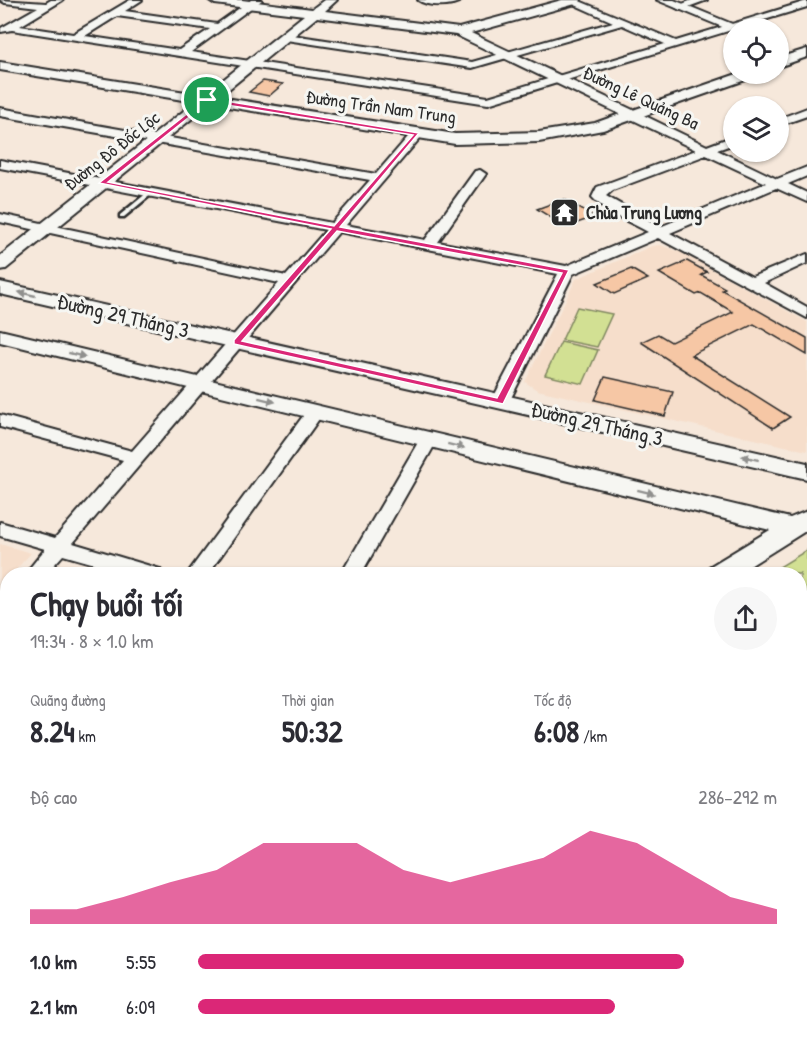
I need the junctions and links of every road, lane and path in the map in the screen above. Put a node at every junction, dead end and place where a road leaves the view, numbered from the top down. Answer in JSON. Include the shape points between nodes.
{"nodes":[{"id":1,"x":5,"y":0,"type":"edge"},
{"id":2,"x":58,"y":0,"type":"edge"},
{"id":3,"x":136,"y":0,"type":"edge"},
{"id":4,"x":215,"y":0,"type":"edge"},
{"id":5,"x":331,"y":0,"type":"edge"},
{"id":6,"x":423,"y":0,"type":"edge"},
{"id":7,"x":457,"y":0,"type":"edge"},
{"id":8,"x":572,"y":0,"type":"edge"},
{"id":9,"x":663,"y":0,"type":"edge"},
{"id":10,"x":702,"y":0,"type":"edge"},
{"id":11,"x":254,"y":2,"type":"edge"},
{"id":12,"x":807,"y":4,"type":"edge"},
{"id":13,"x":48,"y":6,"type":"junction"},
{"id":14,"x":680,"y":7,"type":"junction"},
{"id":15,"x":115,"y":13,"type":"junction"},
{"id":16,"x":315,"y":13,"type":"junction"},
{"id":17,"x":762,"y":18,"type":"edge"},
{"id":18,"x":623,"y":22,"type":"junction"},
{"id":19,"x":723,"y":23,"type":"edge"},
{"id":20,"x":219,"y":27,"type":"junction"},
{"id":21,"x":5,"y":30,"type":"edge"},
{"id":22,"x":723,"y":30,"type":"edge"},
{"id":23,"x":459,"y":32,"type":"junction"},
{"id":24,"x":75,"y":37,"type":"junction"},
{"id":25,"x":285,"y":37,"type":"junction"},
{"id":26,"x":675,"y":44,"type":"junction"},
{"id":27,"x":789,"y":48,"type":"edge"},
{"id":28,"x":182,"y":53,"type":"junction"},
{"id":29,"x":806,"y":54,"type":"edge"},
{"id":30,"x":508,"y":55,"type":"junction"},
{"id":31,"x":789,"y":59,"type":"edge"},
{"id":32,"x":253,"y":64,"type":"junction"},
{"id":33,"x":0,"y":66,"type":"edge"},
{"id":34,"x":560,"y":80,"type":"junction"},
{"id":35,"x":723,"y":83,"type":"edge"},
{"id":36,"x":207,"y":100,"type":"junction"},
{"id":37,"x":0,"y":112,"type":"edge"},
{"id":38,"x":807,"y":112,"type":"edge"},
{"id":39,"x":633,"y":115,"type":"junction"},
{"id":40,"x":789,"y":119,"type":"edge"},
{"id":41,"x":417,"y":134,"type":"junction"},
{"id":42,"x":158,"y":139,"type":"junction"},
{"id":43,"x":723,"y":144,"type":"edge"},
{"id":44,"x":706,"y":150,"type":"junction"},
{"id":45,"x":0,"y":164,"type":"edge"},
{"id":46,"x":807,"y":171,"type":"edge"},
{"id":47,"x":480,"y":174,"type":"dead end"},
{"id":48,"x":379,"y":178,"type":"junction"},
{"id":49,"x":102,"y":183,"type":"junction"},
{"id":50,"x":777,"y":183,"type":"junction"},
{"id":51,"x":150,"y":193,"type":"junction"},
{"id":52,"x":807,"y":198,"type":"edge"},
{"id":53,"x":122,"y":216,"type":"dead end"},
{"id":54,"x":0,"y":218,"type":"edge"},
{"id":55,"x":47,"y":228,"type":"junction"},
{"id":56,"x":335,"y":228,"type":"junction"},
{"id":57,"x":661,"y":233,"type":"junction"},
{"id":58,"x":428,"y":246,"type":"junction"},
{"id":59,"x":807,"y":258,"type":"edge"},
{"id":60,"x":0,"y":265,"type":"edge"},
{"id":61,"x":567,"y":271,"type":"junction"},
{"id":62,"x":290,"y":281,"type":"junction"},
{"id":63,"x":752,"y":283,"type":"junction"},
{"id":64,"x":0,"y":288,"type":"edge"},
{"id":65,"x":807,"y":313,"type":"edge"},
{"id":66,"x":0,"y":336,"type":"edge"},
{"id":67,"x":237,"y":342,"type":"junction"},
{"id":68,"x":200,"y":384,"type":"junction"},
{"id":69,"x":500,"y":402,"type":"junction"},
{"id":70,"x":315,"y":412,"type":"junction"},
{"id":71,"x":0,"y":421,"type":"edge"},
{"id":72,"x":429,"y":440,"type":"junction"},
{"id":73,"x":136,"y":458,"type":"junction"},
{"id":74,"x":807,"y":471,"type":"edge"},
{"id":75,"x":800,"y":523,"type":"edge"},
{"id":76,"x":0,"y":529,"type":"edge"},
{"id":77,"x":59,"y":547,"type":"junction"},
{"id":78,"x":41,"y":567,"type":"edge"},
{"id":79,"x":129,"y":567,"type":"edge"},
{"id":80,"x":202,"y":567,"type":"edge"},
{"id":81,"x":355,"y":567,"type":"edge"},
{"id":82,"x":729,"y":567,"type":"edge"}],
"edges":[{"from":1,"to":13,"type":"street"},
{"from":2,"to":13,"type":"street"},
{"from":3,"to":15,"type":"street"},
{"from":4,"to":11,"type":"street"},
{"from":5,"to":16,"type":"street","name":"Đường Đô Đốc Lộc"},
{"from":6,"to":7,"type":"street"},
{"from":8,"to":18,"type":"street"},
{"from":8,"to":23,"type":"street"},
{"from":9,"to":14,"type":"street"},
{"from":10,"to":14,"type":"street"},
{"from":11,"to":16,"type":"street"},
{"from":11,"to":20,"type":"street"},
{"from":12,"to":17,"type":"street"},
{"from":13,"to":21,"type":"street"},
{"from":14,"to":19,"type":"street"},
{"from":15,"to":20,"type":"street"},
{"from":15,"to":24,"type":"street"},
{"from":16,"to":23,"type":"street"},
{"from":16,"to":25,"type":"street","name":"Đường Đô Đốc Lộc"},
{"from":18,"to":26,"type":"street"},
{"from":18,"to":30,"type":"street"},
{"from":20,"to":28,"type":"street"},
{"from":21,"to":24,"type":"street"},
{"from":22,"to":26,"type":"street"},
{"from":23,"to":30,"type":"street","name":"Đường Lê Quảng Ba"},
{"from":24,"to":28,"type":"street"},
{"from":25,"to":30,"type":"street","via":[[464,64],[480,64]]},
{"from":25,"to":32,"type":"street","name":"Đường Đô Đốc Lộc"},
{"from":26,"to":34,"type":"street"},
{"from":27,"to":29,"type":"street"},
{"from":28,"to":32,"type":"street"},
{"from":29,"to":31,"type":"street"},
{"from":30,"to":34,"type":"street","name":"Đường Lê Quảng Ba"},
{"from":32,"to":34,"type":"street","via":[[488,101]]},
{"from":32,"to":36,"type":"street","name":"Đường Đô Đốc Lộc"},
{"from":33,"to":36,"type":"street","name":"Đường Trần Nam Trung"},
{"from":34,"to":39,"type":"street","name":"Đường Lê Quảng Ba"},
{"from":35,"to":39,"type":"street","name":"Đường Trần Nam Trung"},
{"from":36,"to":41,"type":"street","name":"Đường Trần Nam Trung"},
{"from":36,"to":42,"type":"street","name":"Đường Đô Đốc Lộc"},
{"from":37,"to":42,"type":"street"},
{"from":38,"to":40,"type":"street"},
{"from":39,"to":41,"type":"street","name":"Đường Trần Nam Trung","via":[[598,127],[539,137],[455,139]]},
{"from":39,"to":44,"type":"street","name":"Đường Lê Quảng Ba"},
{"from":41,"to":48,"type":"street"},
{"from":42,"to":48,"type":"street"},
{"from":42,"to":49,"type":"street","name":"Đường Đô Đốc Lộc"},
{"from":43,"to":44,"type":"street"},
{"from":44,"to":50,"type":"street","name":"Đường Lê Quảng Ba"},
{"from":44,"to":57,"type":"street","via":[[602,190],[599,197],[612,207]]},
{"from":45,"to":49,"type":"street"},
{"from":46,"to":50,"type":"street"},
{"from":47,"to":58,"type":"street"},
{"from":48,"to":56,"type":"street"},
{"from":49,"to":51,"type":"street"},
{"from":49,"to":55,"type":"street","name":"Đường Đô Đốc Lộc"},
{"from":50,"to":52,"type":"street","name":"Đường Lê Quảng Ba"},
{"from":50,"to":57,"type":"street"},
{"from":51,"to":53,"type":"lane"},
{"from":51,"to":56,"type":"street"},
{"from":54,"to":55,"type":"street"},
{"from":55,"to":60,"type":"street","name":"Đường Đô Đốc Lộc"},
{"from":55,"to":62,"type":"street"},
{"from":56,"to":58,"type":"street"},
{"from":56,"to":62,"type":"street"},
{"from":57,"to":61,"type":"street"},
{"from":57,"to":63,"type":"street"},
{"from":58,"to":61,"type":"street"},
{"from":59,"to":63,"type":"street"},
{"from":61,"to":69,"type":"street"},
{"from":62,"to":67,"type":"street"},
{"from":63,"to":65,"type":"street"},
{"from":67,"to":64,"type":"street","name":"Đường 29 Tháng 3","one_way":true},
{"from":66,"to":68,"type":"street","one_way":true},
{"from":67,"to":68,"type":"street"},
{"from":67,"to":69,"type":"street","name":"Đường 29 Tháng 3"},
{"from":68,"to":70,"type":"street","one_way":true},
{"from":68,"to":73,"type":"street"},
{"from":74,"to":69,"type":"street","name":"Đường 29 Tháng 3","one_way":true},
{"from":70,"to":72,"type":"street"},
{"from":70,"to":80,"type":"street"},
{"from":71,"to":73,"type":"street"},
{"from":72,"to":75,"type":"street","one_way":true},
{"from":72,"to":81,"type":"street"},
{"from":73,"to":77,"type":"street"},
{"from":75,"to":82,"type":"street"},
{"from":76,"to":77,"type":"street"},
{"from":77,"to":78,"type":"street"},
{"from":77,"to":79,"type":"street"}]}
